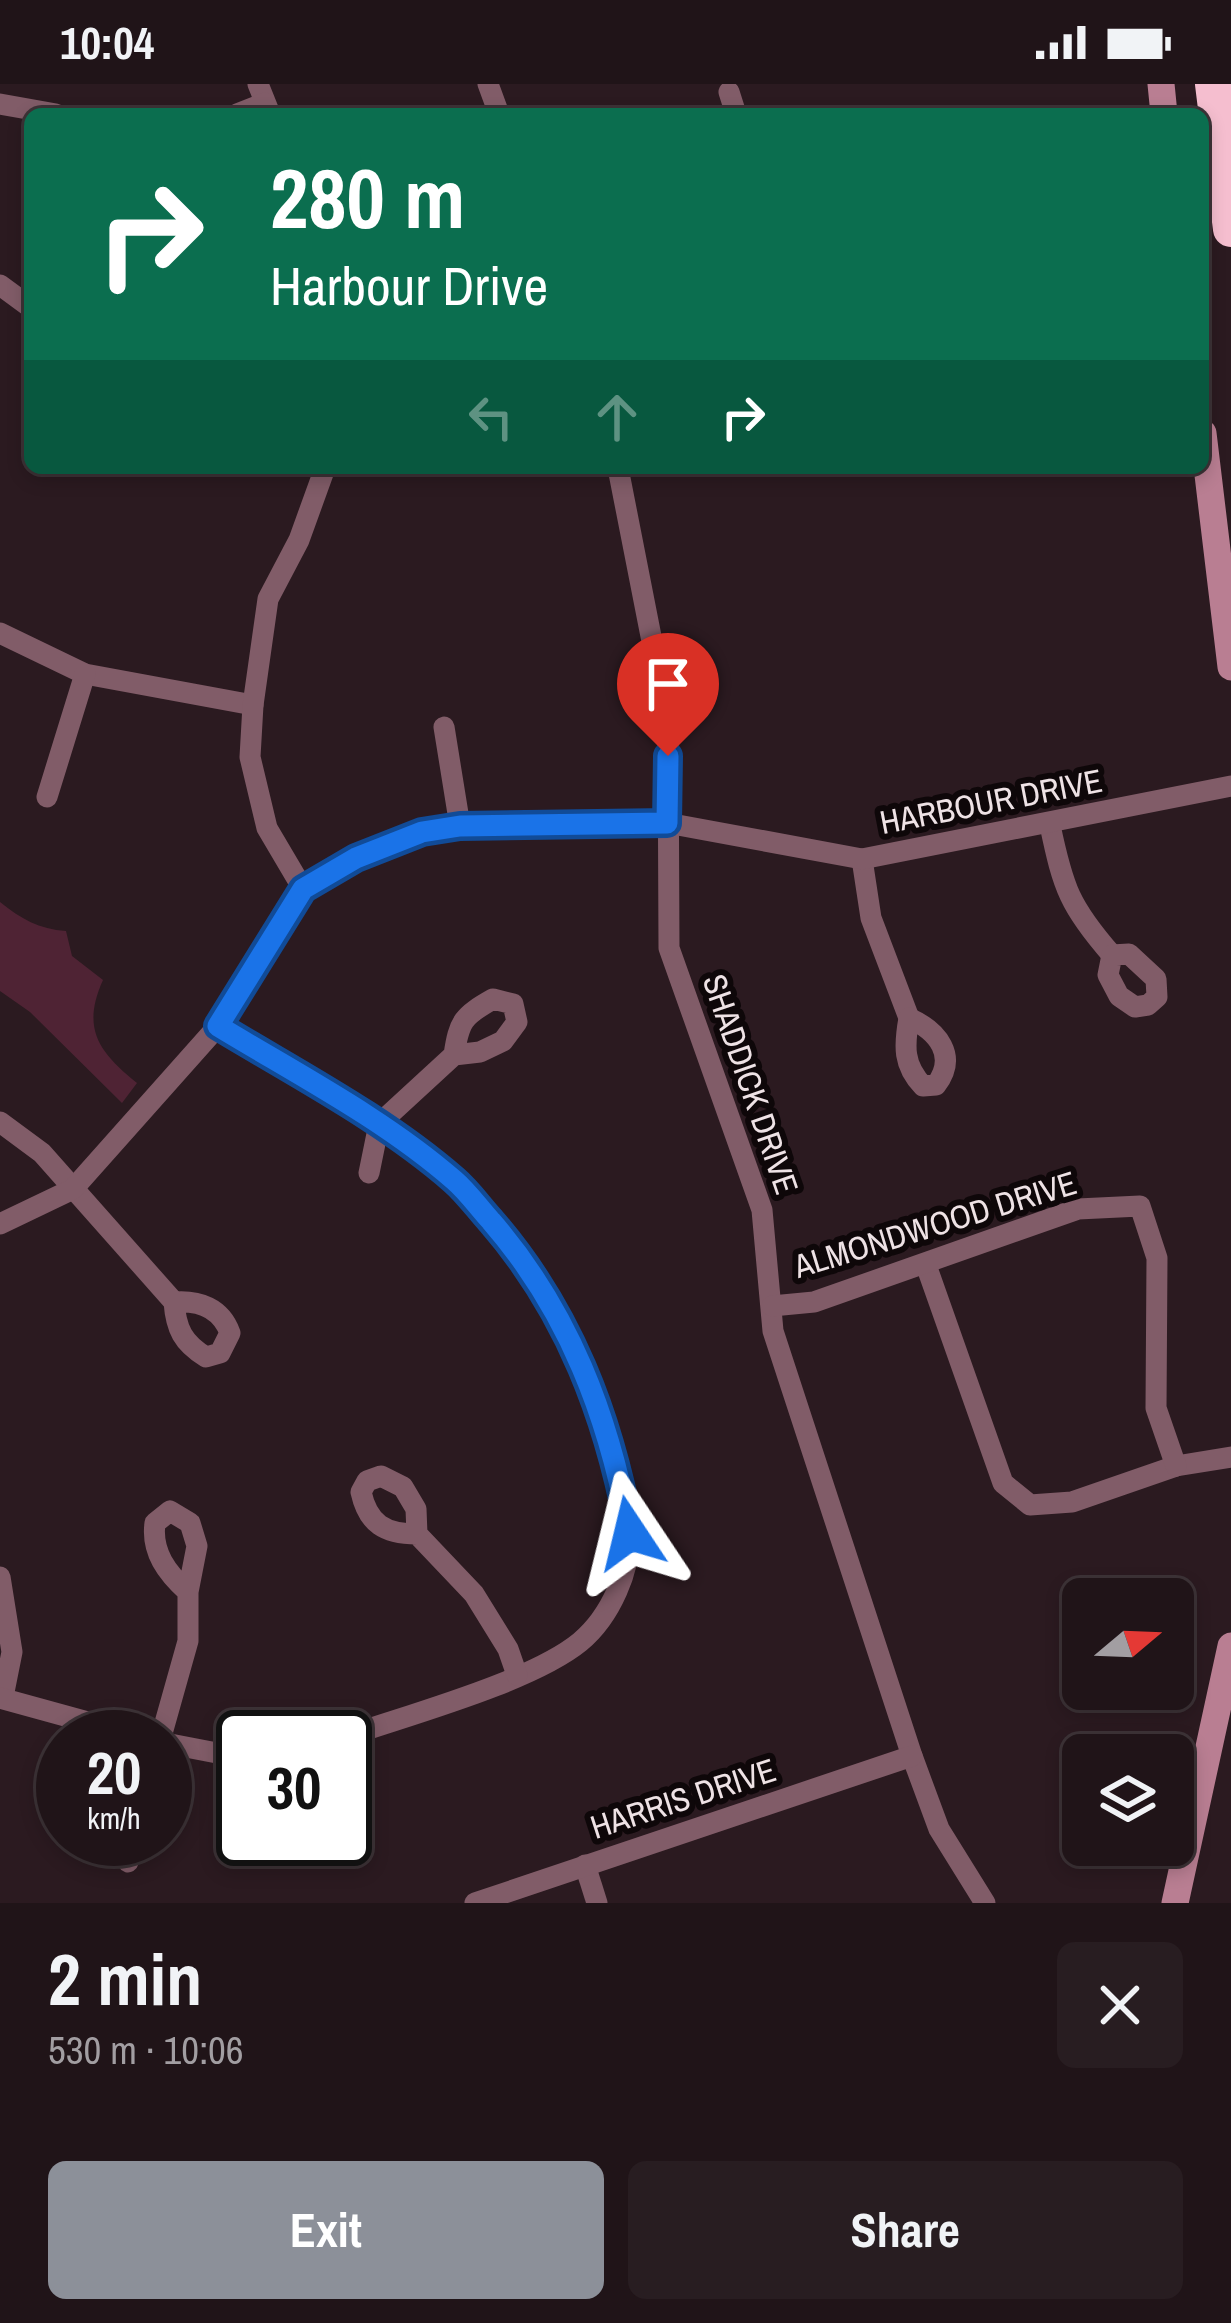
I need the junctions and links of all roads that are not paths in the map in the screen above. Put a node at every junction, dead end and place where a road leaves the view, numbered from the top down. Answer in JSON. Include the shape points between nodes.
{"nodes":[{"id":1,"x":1213,"y":84,"type":"edge"},
{"id":2,"x":729,"y":92,"type":"dead end"},
{"id":3,"x":734,"y":108,"type":"edge"},
{"id":4,"x":1231,"y":229,"type":"edge"},
{"id":5,"x":323,"y":474,"type":"edge"},
{"id":6,"x":619,"y":474,"type":"edge"},
{"id":7,"x":1208,"y":474,"type":"edge"},
{"id":8,"x":0,"y":633,"type":"edge"},
{"id":9,"x":1231,"y":667,"type":"edge"},
{"id":10,"x":85,"y":674,"type":"junction"},
{"id":11,"x":253,"y":705,"type":"junction"},
{"id":12,"x":444,"y":727,"type":"dead end"},
{"id":13,"x":1231,"y":786,"type":"edge"},
{"id":14,"x":47,"y":797,"type":"dead end"},
{"id":15,"x":667,"y":823,"type":"junction"},
{"id":16,"x":1050,"y":825,"type":"junction"},
{"id":17,"x":460,"y":826,"type":"junction"},
{"id":18,"x":862,"y":859,"type":"junction"},
{"id":19,"x":303,"y":889,"type":"junction"},
{"id":20,"x":1112,"y":956,"type":"dead end"},
{"id":21,"x":909,"y":1018,"type":"dead end"},
{"id":22,"x":218,"y":1026,"type":"junction"},
{"id":23,"x":454,"y":1055,"type":"dead end"},
{"id":24,"x":0,"y":1123,"type":"edge"},
{"id":25,"x":379,"y":1124,"type":"junction"},
{"id":26,"x":369,"y":1173,"type":"dead end"},
{"id":27,"x":73,"y":1189,"type":"junction"},
{"id":28,"x":0,"y":1224,"type":"edge"},
{"id":29,"x":926,"y":1265,"type":"junction"},
{"id":30,"x":174,"y":1302,"type":"dead end"},
{"id":31,"x":772,"y":1306,"type":"junction"},
{"id":32,"x":1231,"y":1456,"type":"edge"},
{"id":33,"x":1176,"y":1466,"type":"junction"},
{"id":34,"x":417,"y":1534,"type":"dead end"},
{"id":35,"x":0,"y":1576,"type":"edge"},
{"id":36,"x":188,"y":1592,"type":"dead end"},
{"id":37,"x":1231,"y":1646,"type":"edge"},
{"id":38,"x":517,"y":1675,"type":"junction"},
{"id":39,"x":2,"y":1697,"type":"edge"},
{"id":40,"x":48,"y":1710,"type":"edge"},
{"id":41,"x":171,"y":1710,"type":"edge"},
{"id":42,"x":372,"y":1727,"type":"edge"},
{"id":43,"x":912,"y":1756,"type":"junction"},
{"id":44,"x":585,"y":1865,"type":"junction"},
{"id":45,"x":475,"y":1903,"type":"edge"},
{"id":46,"x":597,"y":1903,"type":"edge"},
{"id":47,"x":985,"y":1903,"type":"edge"},
{"id":48,"x":1175,"y":1903,"type":"edge"}],
"edges":[{"from":1,"to":4,"type":"highway"},
{"from":2,"to":3,"type":"street"},
{"from":5,"to":11,"type":"street","via":[[268,599]]},
{"from":6,"to":15,"type":"street","name":"SHADDICK DRIVE","via":[[668,723]]},
{"from":7,"to":9,"type":"street"},
{"from":8,"to":10,"type":"street"},
{"from":10,"to":11,"type":"street"},
{"from":10,"to":14,"type":"street"},
{"from":11,"to":19,"type":"street","via":[[250,757],[266,828]]},
{"from":12,"to":17,"type":"street"},
{"from":13,"to":16,"type":"street","name":"HARBOUR DRIVE"},
{"from":15,"to":17,"type":"street","name":"HARBOUR DRIVE"},
{"from":15,"to":18,"type":"street","name":"HARBOUR DRIVE"},
{"from":15,"to":31,"type":"street","name":"SHADDICK DRIVE","via":[[669,949],[762,1210]]},
{"from":16,"to":18,"type":"street","name":"HARBOUR DRIVE"},
{"from":16,"to":20,"type":"street","via":[[1077,915]]},
{"from":17,"to":19,"type":"street","name":"HARBOUR DRIVE","via":[[356,858]]},
{"from":18,"to":21,"type":"street","via":[[871,918]]},
{"from":19,"to":22,"type":"street","name":"HARBOUR DRIVE"},
{"from":22,"to":25,"type":"street"},
{"from":22,"to":27,"type":"street","name":"HARBOUR DRIVE"},
{"from":23,"to":25,"type":"street"},
{"from":24,"to":27,"type":"street"},
{"from":25,"to":26,"type":"street"},
{"from":25,"to":38,"type":"street","via":[[457,1182],[514,1248],[558,1312],[617,1461],[630,1533],[618,1594],[582,1641]]},
{"from":27,"to":28,"type":"street","name":"HARBOUR DRIVE"},
{"from":27,"to":30,"type":"street"},
{"from":29,"to":31,"type":"street","name":"ALMONDWOOD DRIVE","via":[[814,1302]]},
{"from":29,"to":33,"type":"street","via":[[1003,1483],[1015,1494],[1048,1507]]},
{"from":29,"to":33,"type":"street","name":"ALMONDWOOD DRIVE","via":[[1078,1209],[1140,1207],[1157,1258],[1156,1408]]},
{"from":31,"to":43,"type":"street","name":"SHADDICK DRIVE","via":[[782,1361]]},
{"from":32,"to":33,"type":"street"},
{"from":34,"to":38,"type":"street","via":[[474,1594]]},
{"from":35,"to":39,"type":"street","via":[[12,1652]]},
{"from":36,"to":41,"type":"street","via":[[188,1641]]},
{"from":37,"to":48,"type":"street"},
{"from":38,"to":42,"type":"street"},
{"from":39,"to":40,"type":"street"},
{"from":43,"to":44,"type":"street","name":"HARRIS DRIVE"},
{"from":43,"to":47,"type":"street","name":"SHADDICK DRIVE","via":[[939,1829]]},
{"from":44,"to":45,"type":"street","name":"HARRIS DRIVE"},
{"from":44,"to":46,"type":"street"}]}
